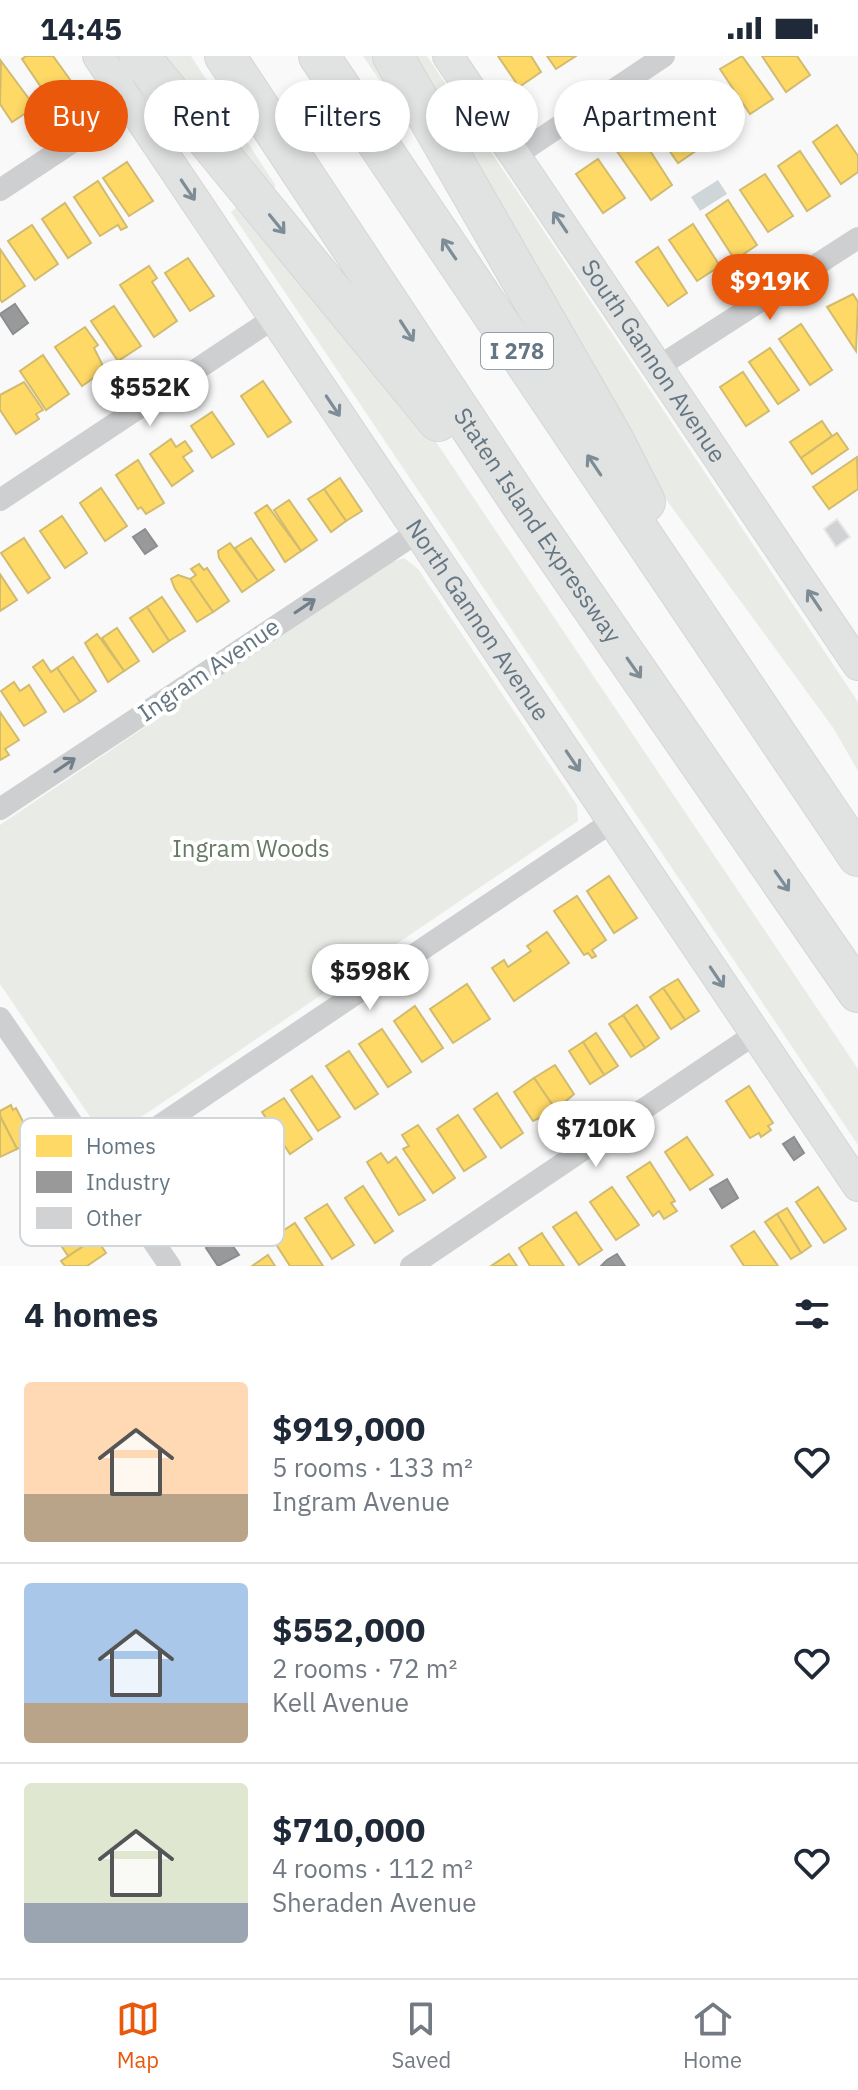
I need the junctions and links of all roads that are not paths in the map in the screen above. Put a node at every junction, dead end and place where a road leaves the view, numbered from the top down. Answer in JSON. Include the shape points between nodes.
{"nodes":[{"id":1,"x":98,"y":56,"type":"edge"},
{"id":2,"x":139,"y":56,"type":"edge"},
{"id":3,"x":225,"y":56,"type":"edge"},
{"id":4,"x":319,"y":56,"type":"edge"},
{"id":5,"x":393,"y":56,"type":"edge"},
{"id":6,"x":448,"y":56,"type":"edge"},
{"id":7,"x":664,"y":56,"type":"edge"},
{"id":8,"x":130,"y":104,"type":"junction"},
{"id":9,"x":515,"y":156,"type":"junction"},
{"id":10,"x":0,"y":190,"type":"edge"},
{"id":11,"x":858,"y":238,"type":"edge"},
{"id":12,"x":274,"y":318,"type":"junction"},
{"id":13,"x":658,"y":367,"type":"junction"},
{"id":14,"x":0,"y":500,"type":"edge"},
{"id":15,"x":526,"y":511,"type":"junction"},
{"id":16,"x":418,"y":532,"type":"junction"},
{"id":17,"x":716,"y":645,"type":"junction"},
{"id":18,"x":857,"y":660,"type":"edge"},
{"id":19,"x":0,"y":809,"type":"edge"},
{"id":20,"x":613,"y":821,"type":"junction"},
{"id":21,"x":858,"y":856,"type":"edge"},
{"id":22,"x":858,"y":992,"type":"edge"},
{"id":23,"x":0,"y":1018,"type":"edge"},
{"id":24,"x":755,"y":1034,"type":"junction"},
{"id":25,"x":21,"y":1049,"type":"junction"},
{"id":26,"x":0,"y":1059,"type":"edge"},
{"id":27,"x":69,"y":1118,"type":"edge"},
{"id":28,"x":171,"y":1118,"type":"edge"},
{"id":29,"x":858,"y":1186,"type":"edge"},
{"id":30,"x":156,"y":1246,"type":"edge"},
{"id":31,"x":170,"y":1266,"type":"edge"},
{"id":32,"x":411,"y":1266,"type":"edge"}],
"edges":[{"from":1,"to":8,"type":"main road","name":"North Gannon Avenue"},
{"from":2,"to":15,"type":"highway","one_way":true,"via":[[470,462]]},
{"from":3,"to":15,"type":"highway","name":"Staten Island Expressway","one_way":true},
{"from":17,"to":4,"type":"highway","number":"I 278","one_way":true},
{"from":5,"to":17,"type":"highway","via":[[613,439]]},
{"from":6,"to":9,"type":"main road","name":"South Gannon Avenue"},
{"from":7,"to":9,"type":"street"},
{"from":8,"to":10,"type":"street"},
{"from":8,"to":12,"type":"main road","name":"North Gannon Avenue","one_way":true},
{"from":13,"to":9,"type":"main road","name":"South Gannon Avenue","one_way":true},
{"from":11,"to":13,"type":"street"},
{"from":12,"to":14,"type":"street"},
{"from":12,"to":16,"type":"main road","name":"North Gannon Avenue","one_way":true},
{"from":18,"to":13,"type":"main road","name":"South Gannon Avenue","one_way":true},
{"from":15,"to":22,"type":"highway","name":"Staten Island Expressway","one_way":true},
{"from":19,"to":16,"type":"street","name":"Ingram Avenue","one_way":true},
{"from":16,"to":20,"type":"main road","name":"North Gannon Avenue","one_way":true},
{"from":17,"to":21,"type":"highway","number":"I 278"},
{"from":20,"to":24,"type":"main road","name":"North Gannon Avenue","one_way":true},
{"from":20,"to":28,"type":"street"},
{"from":23,"to":25,"type":"street"},
{"from":24,"to":29,"type":"main road","name":"North Gannon Avenue"},
{"from":24,"to":32,"type":"street"},
{"from":25,"to":26,"type":"street"},
{"from":25,"to":27,"type":"street"},
{"from":30,"to":31,"type":"street"}]}
